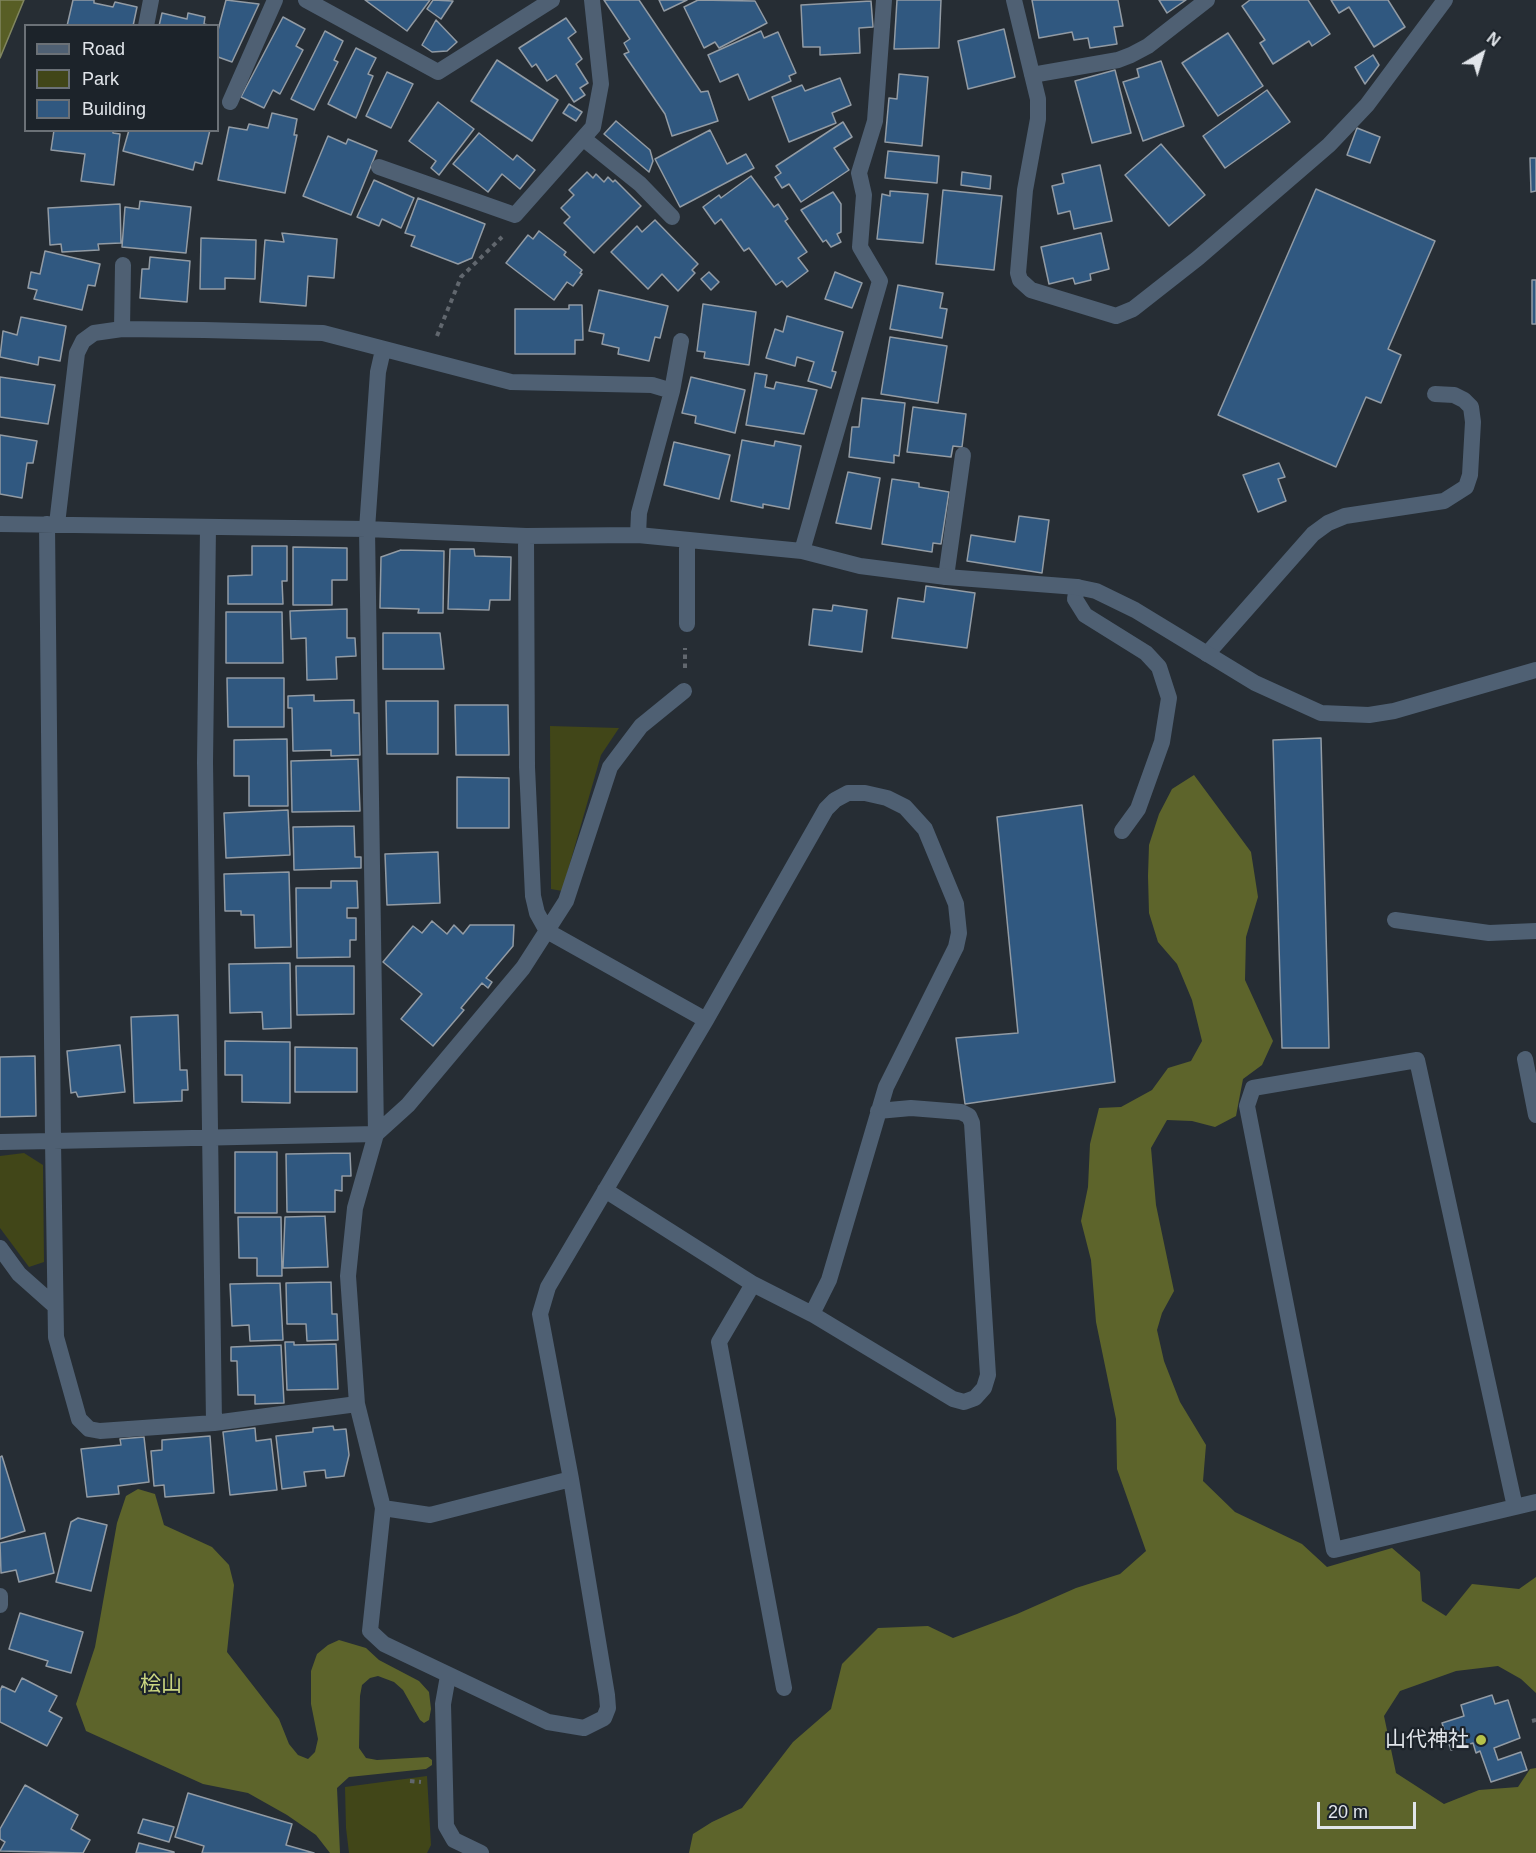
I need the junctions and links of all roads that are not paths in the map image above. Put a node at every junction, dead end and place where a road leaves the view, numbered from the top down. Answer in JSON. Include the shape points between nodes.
{"nodes":[{"id":1,"x":151,"y":0,"type":"edge"},
{"id":2,"x":276,"y":0,"type":"edge"},
{"id":3,"x":306,"y":0,"type":"edge"},
{"id":4,"x":552,"y":0,"type":"edge"},
{"id":5,"x":592,"y":0,"type":"edge"},
{"id":6,"x":884,"y":0,"type":"edge"},
{"id":7,"x":1014,"y":0,"type":"edge"},
{"id":8,"x":1207,"y":0,"type":"edge"},
{"id":9,"x":1445,"y":0,"type":"edge"},
{"id":10,"x":146,"y":24,"type":"edge"},
{"id":11,"x":1032,"y":75,"type":"junction"},
{"id":12,"x":230,"y":102,"type":"dead end"},
{"id":13,"x":584,"y":139,"type":"junction"},
{"id":14,"x":379,"y":167,"type":"dead end"},
{"id":15,"x":672,"y":217,"type":"dead end"},
{"id":16,"x":123,"y":266,"type":"dead end"},
{"id":17,"x":122,"y":329,"type":"junction"},
{"id":18,"x":681,"y":341,"type":"dead end"},
{"id":19,"x":383,"y":350,"type":"junction"},
{"id":20,"x":672,"y":391,"type":"junction"},
{"id":21,"x":1435,"y":394,"type":"dead end"},
{"id":22,"x":963,"y":455,"type":"dead end"},
{"id":23,"x":0,"y":524,"type":"edge"},
{"id":24,"x":52,"y":524,"type":"junction"},
{"id":25,"x":208,"y":528,"type":"junction"},
{"id":26,"x":367,"y":529,"type":"junction"},
{"id":27,"x":638,"y":535,"type":"junction"},
{"id":28,"x":526,"y":536,"type":"junction"},
{"id":29,"x":687,"y":540,"type":"junction"},
{"id":30,"x":802,"y":551,"type":"junction"},
{"id":31,"x":946,"y":577,"type":"junction"},
{"id":32,"x":1077,"y":587,"type":"junction"},
{"id":33,"x":687,"y":624,"type":"road end"},
{"id":34,"x":1207,"y":654,"type":"junction"},
{"id":35,"x":1536,"y":670,"type":"edge"},
{"id":36,"x":684,"y":691,"type":"road end"},
{"id":37,"x":1122,"y":831,"type":"dead end"},
{"id":38,"x":1395,"y":920,"type":"dead end"},
{"id":39,"x":547,"y":931,"type":"junction"},
{"id":40,"x":1536,"y":931,"type":"edge"},
{"id":41,"x":706,"y":1020,"type":"junction"},
{"id":42,"x":1525,"y":1059,"type":"dead end"},
{"id":43,"x":878,"y":1111,"type":"junction"},
{"id":44,"x":1536,"y":1114,"type":"edge"},
{"id":45,"x":376,"y":1134,"type":"junction"},
{"id":46,"x":213,"y":1137,"type":"junction"},
{"id":47,"x":53,"y":1141,"type":"junction"},
{"id":48,"x":0,"y":1142,"type":"edge"},
{"id":49,"x":605,"y":1190,"type":"junction"},
{"id":50,"x":0,"y":1248,"type":"edge"},
{"id":51,"x":753,"y":1284,"type":"junction"},
{"id":52,"x":55,"y":1306,"type":"junction"},
{"id":53,"x":812,"y":1314,"type":"junction"},
{"id":54,"x":357,"y":1404,"type":"junction"},
{"id":55,"x":214,"y":1423,"type":"junction"},
{"id":56,"x":571,"y":1479,"type":"junction"},
{"id":57,"x":1536,"y":1502,"type":"edge"},
{"id":58,"x":1515,"y":1507,"type":"junction"},
{"id":59,"x":383,"y":1508,"type":"junction"},
{"id":60,"x":0,"y":1596,"type":"edge"},
{"id":61,"x":0,"y":1605,"type":"edge"},
{"id":62,"x":448,"y":1676,"type":"junction"},
{"id":63,"x":784,"y":1688,"type":"dead end"},
{"id":64,"x":480,"y":1853,"type":"edge"}],
"edges":[{"from":1,"to":10,"type":"street"},
{"from":2,"to":12,"type":"street"},
{"from":3,"to":4,"type":"street","via":[[438,72]]},
{"from":5,"to":13,"type":"street","via":[[602,84],[593,126]]},
{"from":6,"to":30,"type":"street","via":[[875,121],[859,173],[864,195],[860,246],[880,281]]},
{"from":7,"to":11,"type":"street"},
{"from":8,"to":11,"type":"street","via":[[1131,55]]},
{"from":9,"to":11,"type":"street","via":[[1367,105],[1329,145],[1198,258],[1133,309],[1116,316],[1038,293],[1020,280],[1025,190],[1038,119]]},
{"from":13,"to":14,"type":"street","via":[[515,215]]},
{"from":13,"to":15,"type":"street","via":[[640,184]]},
{"from":16,"to":17,"type":"street"},
{"from":17,"to":19,"type":"street","via":[[323,333]]},
{"from":17,"to":24,"type":"street","via":[[94,333],[79,346]]},
{"from":18,"to":20,"type":"street"},
{"from":19,"to":20,"type":"street","via":[[512,382],[652,385]]},
{"from":19,"to":26,"type":"street","via":[[378,372]]},
{"from":20,"to":27,"type":"street","via":[[639,513]]},
{"from":21,"to":34,"type":"street","via":[[1454,395],[1471,407],[1470,475],[1466,487],[1444,501],[1345,516],[1328,523],[1313,534]]},
{"from":22,"to":31,"type":"street"},
{"from":23,"to":24,"type":"street"},
{"from":24,"to":25,"type":"street"},
{"from":24,"to":47,"type":"street"},
{"from":25,"to":26,"type":"street"},
{"from":25,"to":46,"type":"street","via":[[205,762]]},
{"from":26,"to":28,"type":"street"},
{"from":26,"to":45,"type":"street"},
{"from":27,"to":28,"type":"street"},
{"from":27,"to":29,"type":"street"},
{"from":28,"to":39,"type":"street","via":[[527,767],[533,896]]},
{"from":29,"to":30,"type":"street"},
{"from":29,"to":33,"type":"street"},
{"from":30,"to":31,"type":"street","via":[[860,566]]},
{"from":31,"to":32,"type":"street"},
{"from":32,"to":34,"type":"street","via":[[1096,591],[1135,610]]},
{"from":32,"to":37,"type":"street","via":[[1075,599],[1085,615],[1146,653],[1159,667],[1169,698],[1162,742],[1138,809]]},
{"from":34,"to":35,"type":"street","via":[[1255,683],[1321,713],[1369,715],[1394,711]]},
{"from":36,"to":39,"type":"street","via":[[641,726],[610,767],[566,901]]},
{"from":38,"to":40,"type":"street","via":[[1489,933]]},
{"from":39,"to":41,"type":"street"},
{"from":39,"to":45,"type":"street","via":[[523,968],[408,1105]]},
{"from":41,"to":43,"type":"street","via":[[826,809],[848,793],[887,798],[905,807],[925,829],[956,904],[959,933]]},
{"from":41,"to":49,"type":"street"},
{"from":42,"to":44,"type":"street"},
{"from":43,"to":53,"type":"street","via":[[829,1280]]},
{"from":43,"to":53,"type":"street","via":[[911,1108],[961,1112],[972,1123],[988,1375],[984,1388],[975,1398],[953,1399]]},
{"from":45,"to":46,"type":"street"},
{"from":45,"to":54,"type":"street","via":[[355,1208],[348,1276]]},
{"from":46,"to":47,"type":"street"},
{"from":46,"to":55,"type":"street"},
{"from":47,"to":48,"type":"street"},
{"from":47,"to":52,"type":"street"},
{"from":49,"to":51,"type":"street"},
{"from":49,"to":56,"type":"street","via":[[548,1287],[540,1314]]},
{"from":50,"to":52,"type":"street","via":[[19,1274]]},
{"from":51,"to":53,"type":"street"},
{"from":51,"to":63,"type":"street","via":[[719,1342]]},
{"from":52,"to":55,"type":"street","via":[[56,1337],[79,1419],[89,1428],[100,1431]]},
{"from":54,"to":55,"type":"street"},
{"from":54,"to":59,"type":"street"},
{"from":56,"to":59,"type":"street","via":[[430,1515]]},
{"from":56,"to":62,"type":"street","via":[[608,1695],[604,1718],[584,1728],[560,1726]]},
{"from":57,"to":58,"type":"street"},
{"from":58,"to":58,"type":"street","via":[[1417,1060],[1254,1088],[1247,1106],[1334,1550]]},
{"from":59,"to":62,"type":"street","via":[[370,1631],[384,1644]]},
{"from":60,"to":61,"type":"street"},
{"from":62,"to":64,"type":"street","via":[[443,1704],[446,1826],[454,1840]]}]}
